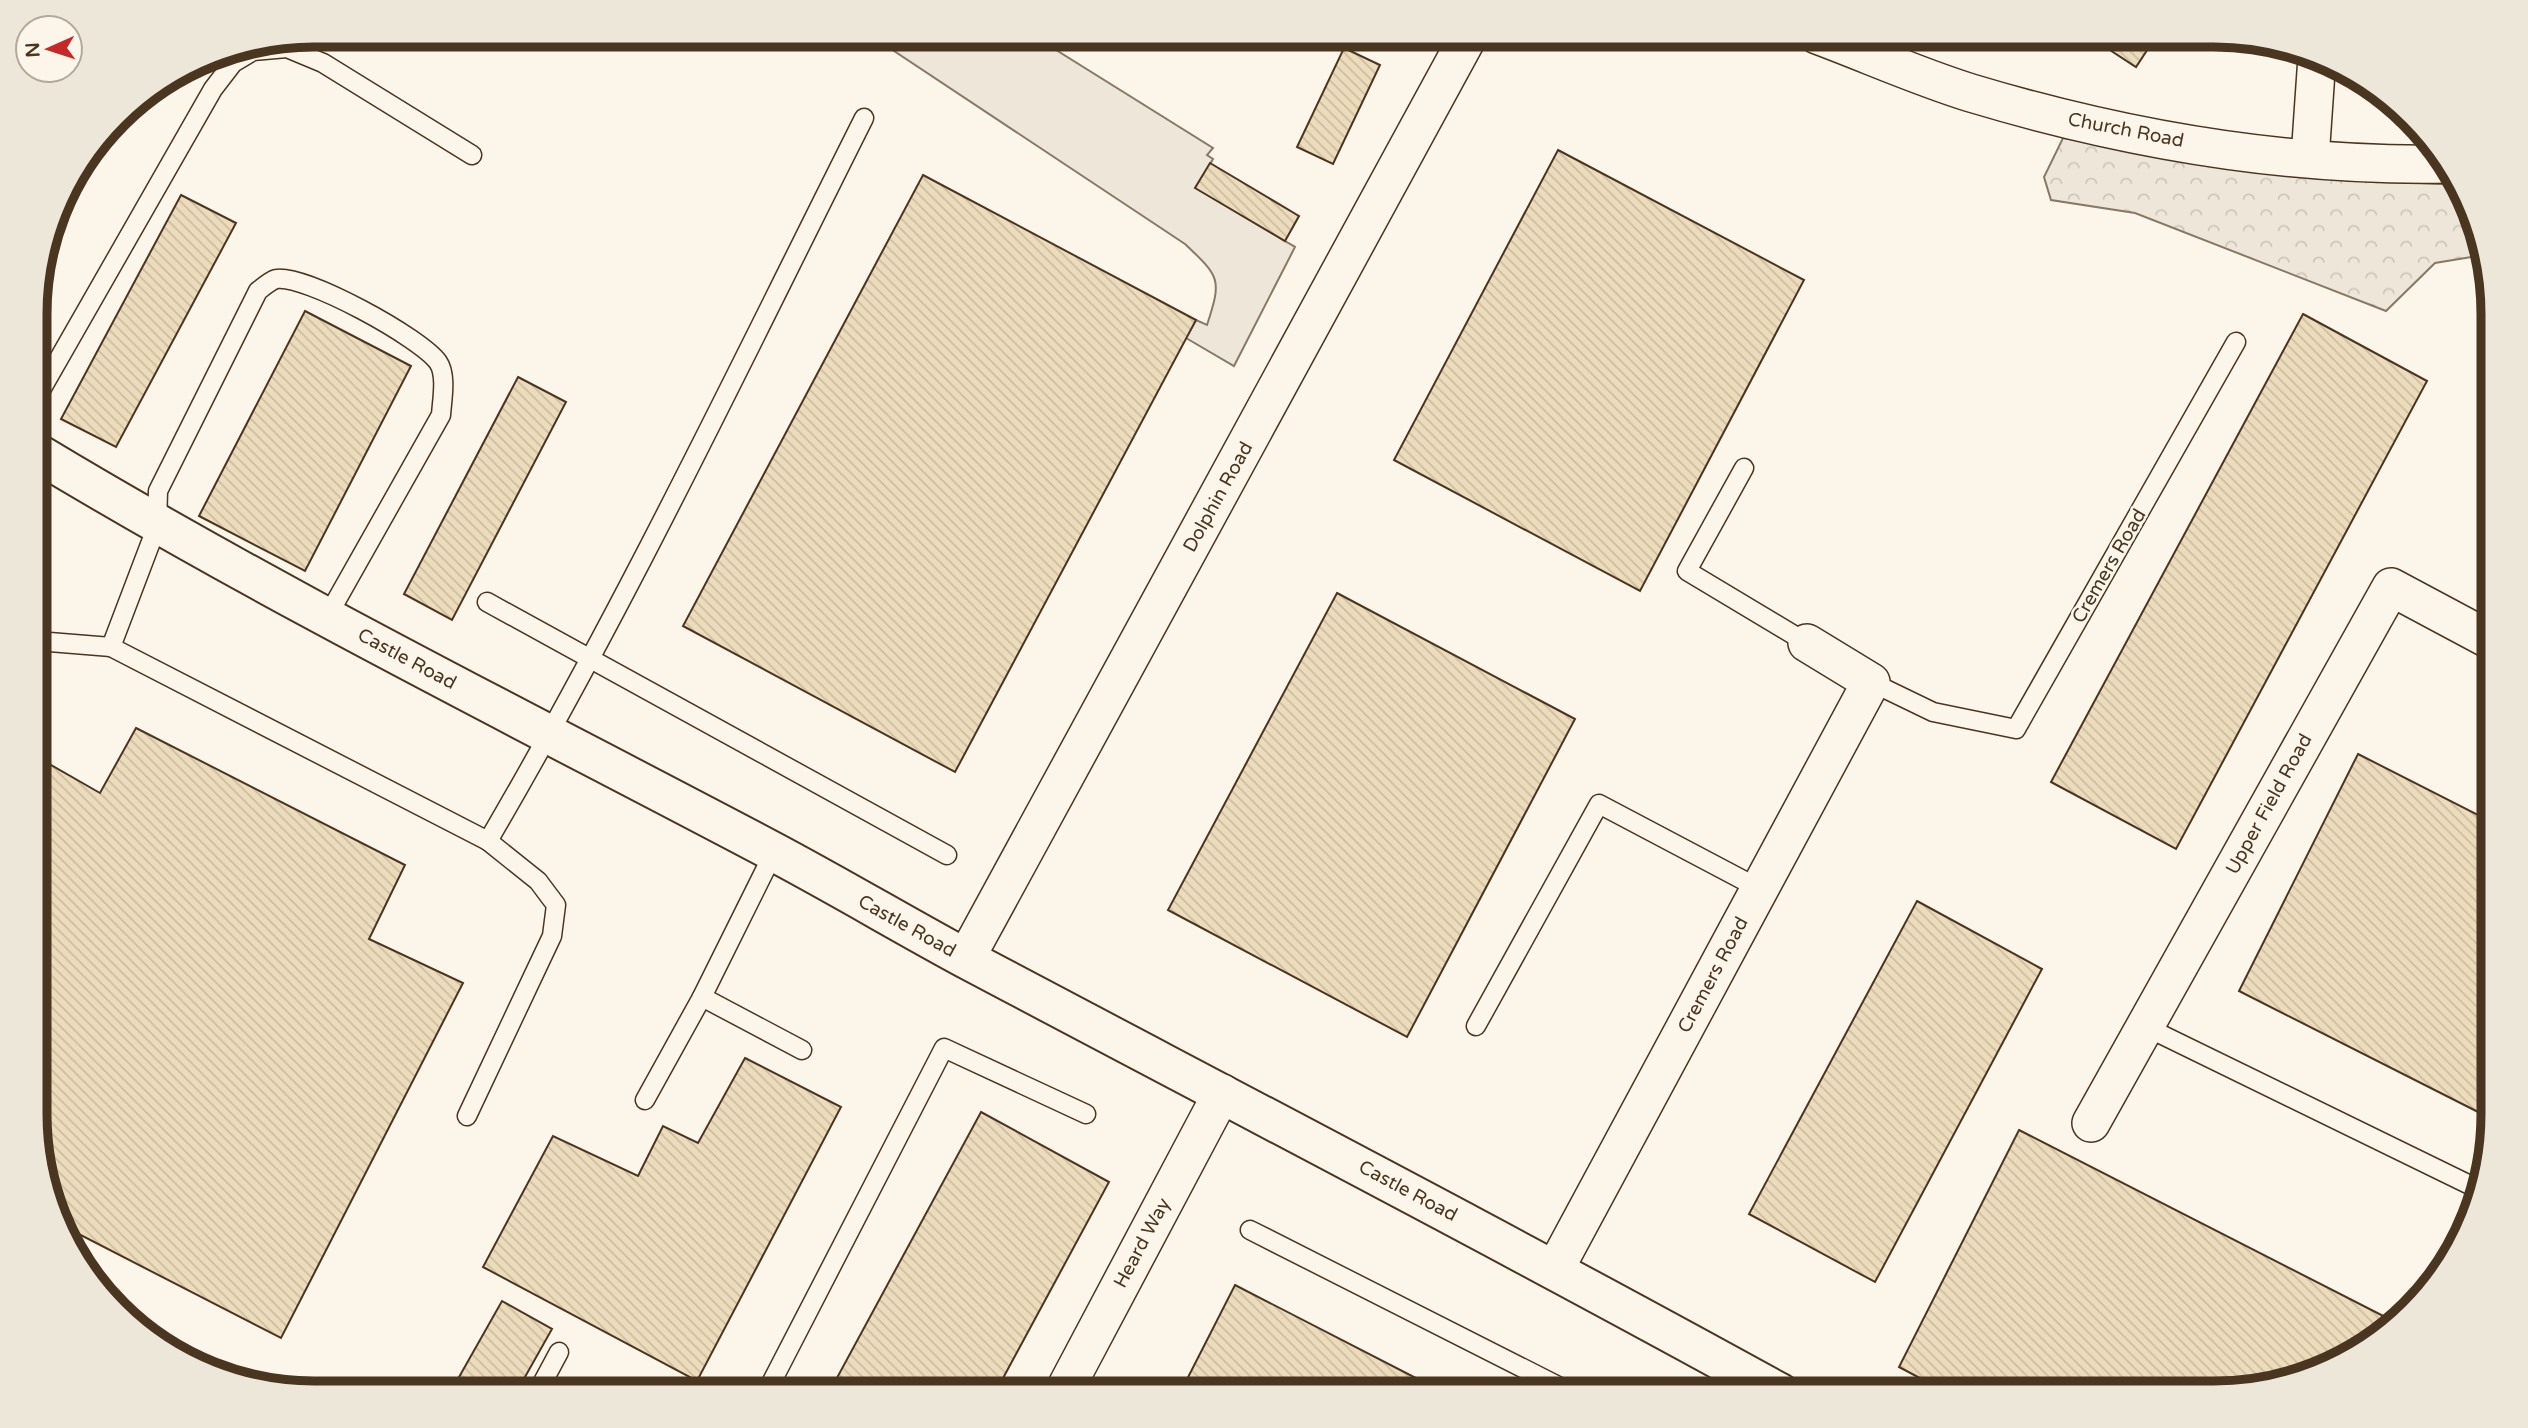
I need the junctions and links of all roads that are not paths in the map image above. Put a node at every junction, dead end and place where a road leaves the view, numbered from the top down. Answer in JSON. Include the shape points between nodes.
{"nodes":[{"id":1,"x":1462,"y":47,"type":"edge"},
{"id":2,"x":1849,"y":47,"type":"edge"},
{"id":3,"x":289,"y":49,"type":"edge"},
{"id":4,"x":244,"y":56,"type":"edge"},
{"id":5,"x":2316,"y":68,"type":"edge"},
{"id":6,"x":864,"y":118,"type":"dead end"},
{"id":7,"x":472,"y":155,"type":"dead end"},
{"id":8,"x":2310,"y":158,"type":"junction"},
{"id":9,"x":2434,"y":163,"type":"edge"},
{"id":10,"x":2236,"y":342,"type":"dead end"},
{"id":11,"x":47,"y":380,"type":"edge"},
{"id":12,"x":47,"y":459,"type":"edge"},
{"id":13,"x":1744,"y":468,"type":"dead end"},
{"id":14,"x":157,"y":526,"type":"junction"},
{"id":15,"x":486,"y":601,"type":"dead end"},
{"id":16,"x":327,"y":617,"type":"junction"},
{"id":17,"x":2481,"y":636,"type":"edge"},
{"id":18,"x":47,"y":642,"type":"edge"},
{"id":19,"x":1807,"y":643,"type":"joint"},
{"id":20,"x":111,"y":647,"type":"junction"},
{"id":21,"x":589,"y":658,"type":"junction"},
{"id":22,"x":1871,"y":682,"type":"junction"},
{"id":23,"x":548,"y":737,"type":"junction"},
{"id":24,"x":488,"y":841,"type":"junction"},
{"id":25,"x":774,"y":852,"type":"junction"},
{"id":26,"x":947,"y":855,"type":"dead end"},
{"id":27,"x":1760,"y":889,"type":"junction"},
{"id":28,"x":966,"y":958,"type":"junction"},
{"id":29,"x":702,"y":997,"type":"junction"},
{"id":30,"x":1476,"y":1026,"type":"dead end"},
{"id":31,"x":2144,"y":1026,"type":"junction"},
{"id":32,"x":802,"y":1050,"type":"dead end"},
{"id":33,"x":1222,"y":1093,"type":"junction"},
{"id":34,"x":645,"y":1100,"type":"dead end"},
{"id":35,"x":1086,"y":1114,"type":"dead end"},
{"id":36,"x":467,"y":1116,"type":"dead end"},
{"id":37,"x":2091,"y":1122,"type":"dead end"},
{"id":38,"x":2471,"y":1186,"type":"edge"},
{"id":39,"x":1250,"y":1230,"type":"dead end"},
{"id":40,"x":1555,"y":1269,"type":"junction"},
{"id":41,"x":559,"y":1353,"type":"dead end"},
{"id":42,"x":544,"y":1381,"type":"edge"},
{"id":43,"x":772,"y":1381,"type":"edge"},
{"id":44,"x":1069,"y":1381,"type":"edge"},
{"id":45,"x":1548,"y":1381,"type":"edge"},
{"id":46,"x":1760,"y":1381,"type":"edge"}],
"edges":[{"from":1,"to":28,"type":"street","name":"Dolphin Road"},
{"from":2,"to":8,"type":"street","name":"Church Road","via":[[1970,92],[2116,131]]},
{"from":3,"to":7,"type":"lane","via":[[323,63]]},
{"from":4,"to":11,"type":"lane","via":[[233,63],[213,89]]},
{"from":5,"to":8,"type":"street"},
{"from":6,"to":21,"type":"lane"},
{"from":8,"to":9,"type":"street","name":"Church Road"},
{"from":10,"to":22,"type":"lane","name":"Cremers Road","via":[[2016,729],[1933,712]]},
{"from":12,"to":14,"type":"main road","name":"Castle Road"},
{"from":13,"to":19,"type":"lane","via":[[1687,571]]},
{"from":14,"to":16,"type":"main road","name":"Castle Road"},
{"from":14,"to":16,"type":"lane","via":[[158,491],[258,291],[274,279],[288,279],[323,291],[399,331],[422,345],[440,364],[441,415]]},
{"from":14,"to":20,"type":"lane"},
{"from":15,"to":21,"type":"lane"},
{"from":16,"to":23,"type":"main road","name":"Castle Road"},
{"from":17,"to":31,"type":"street","name":"Upper Field Road","via":[[2391,587]]},
{"from":18,"to":20,"type":"lane"},
{"from":19,"to":22,"type":"street","name":"Cremers Road"},
{"from":20,"to":24,"type":"lane"},
{"from":21,"to":23,"type":"lane"},
{"from":21,"to":26,"type":"lane"},
{"from":22,"to":27,"type":"street","name":"Cremers Road"},
{"from":23,"to":24,"type":"lane"},
{"from":23,"to":25,"type":"main road","name":"Castle Road"},
{"from":24,"to":36,"type":"lane","via":[[538,881],[556,905],[552,936]]},
{"from":25,"to":28,"type":"main road","name":"Castle Road"},
{"from":25,"to":29,"type":"lane"},
{"from":27,"to":30,"type":"lane","via":[[1599,804]]},
{"from":27,"to":40,"type":"street","name":"Cremers Road"},
{"from":28,"to":33,"type":"main road","name":"Castle Road"},
{"from":29,"to":32,"type":"lane"},
{"from":29,"to":34,"type":"lane"},
{"from":31,"to":37,"type":"street","name":"Upper Field Road"},
{"from":31,"to":38,"type":"lane"},
{"from":33,"to":40,"type":"main road","name":"Castle Road"},
{"from":33,"to":44,"type":"street","name":"Heard Way"},
{"from":35,"to":43,"type":"lane","via":[[944,1048]]},
{"from":39,"to":45,"type":"lane"},
{"from":40,"to":46,"type":"main road","name":"Castle Road"},
{"from":41,"to":42,"type":"lane"}]}
